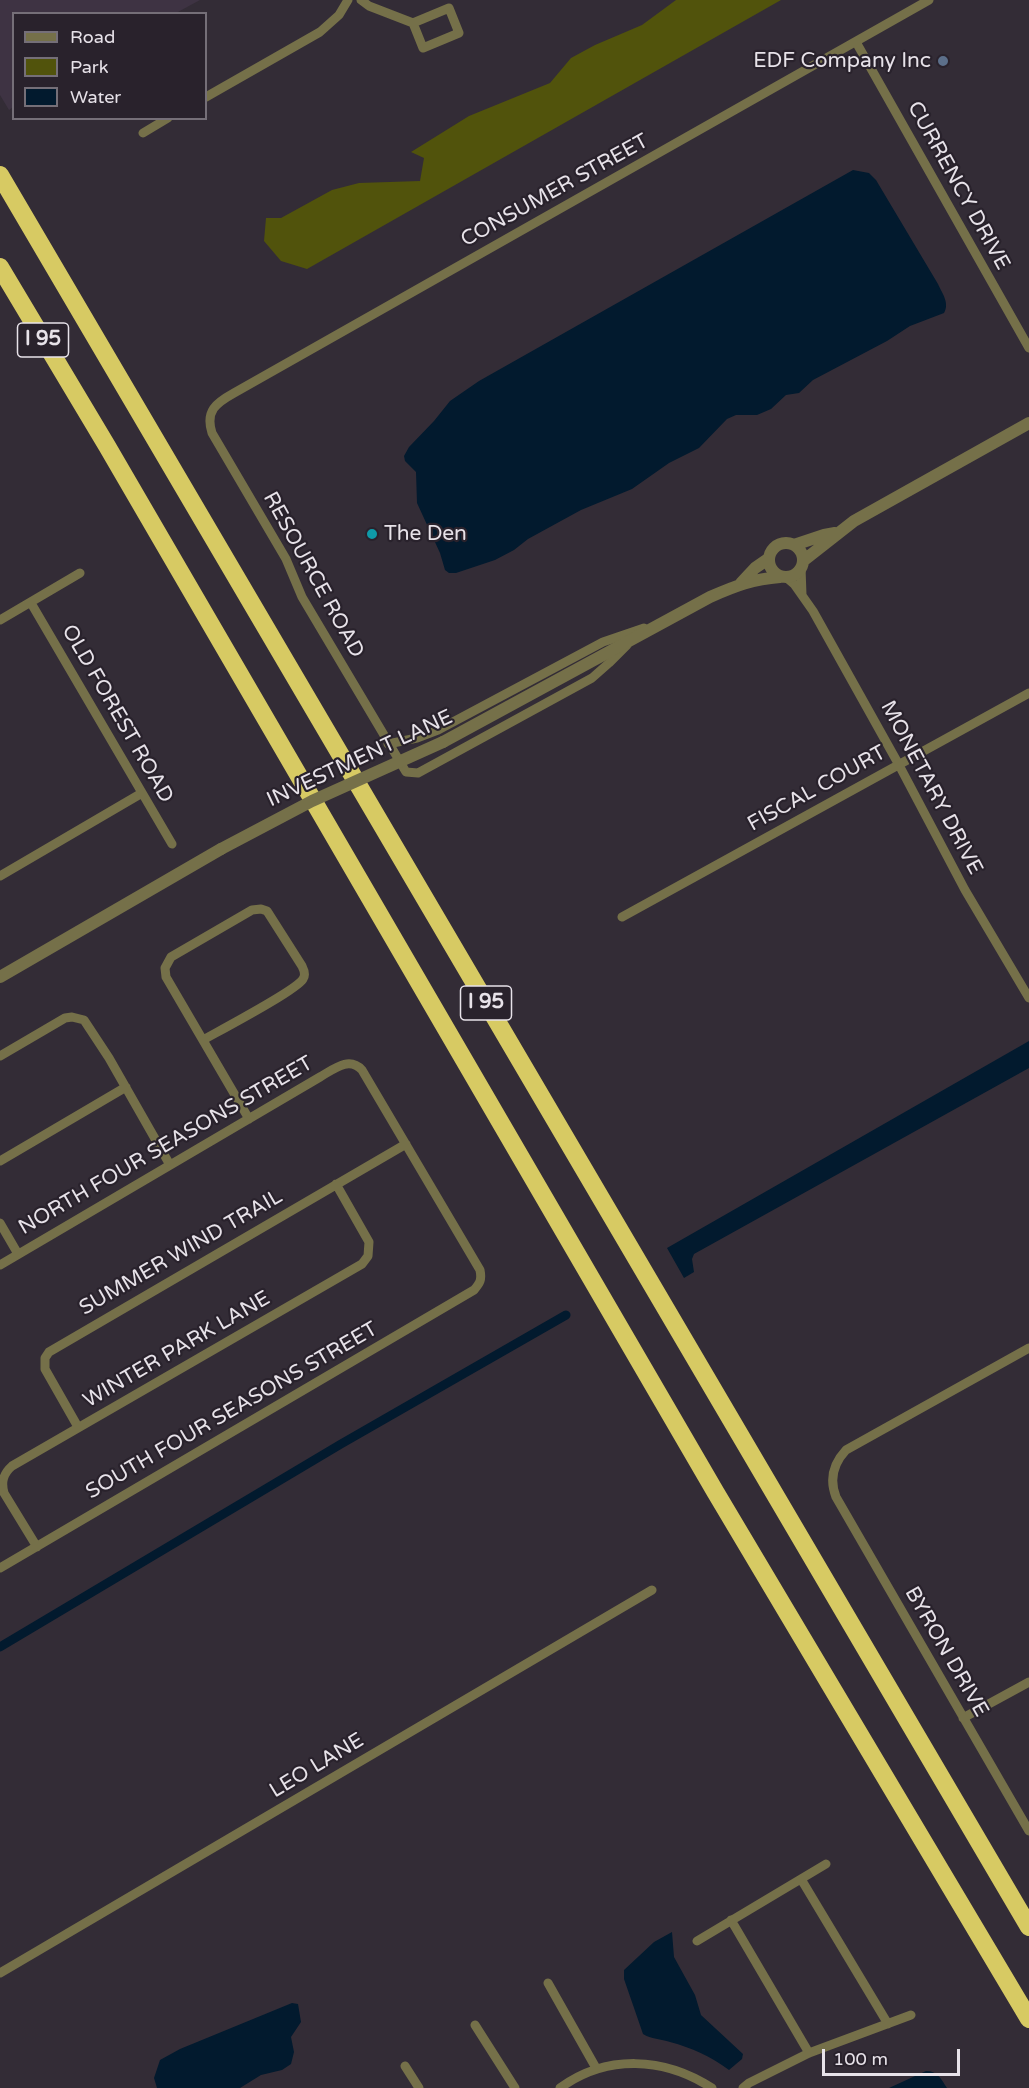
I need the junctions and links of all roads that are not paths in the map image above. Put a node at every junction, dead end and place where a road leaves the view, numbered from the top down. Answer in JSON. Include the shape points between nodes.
{"nodes":[{"id":1,"x":348,"y":0,"type":"edge"},
{"id":2,"x":361,"y":0,"type":"edge"},
{"id":3,"x":929,"y":0,"type":"edge"},
{"id":4,"x":413,"y":23,"type":"junction"},
{"id":5,"x":856,"y":42,"type":"junction"},
{"id":6,"x":207,"y":96,"type":"edge"},
{"id":7,"x":165,"y":120,"type":"edge"},
{"id":8,"x":143,"y":133,"type":"dead end"},
{"id":9,"x":0,"y":175,"type":"edge"},
{"id":10,"x":0,"y":267,"type":"edge"},
{"id":11,"x":1029,"y":348,"type":"edge"},
{"id":12,"x":209,"y":423,"type":"joint"},
{"id":13,"x":1029,"y":423,"type":"edge"},
{"id":14,"x":836,"y":533,"type":"junction"},
{"id":15,"x":794,"y":545,"type":"junction"},
{"id":16,"x":768,"y":559,"type":"junction"},
{"id":17,"x":802,"y":565,"type":"junction"},
{"id":18,"x":80,"y":573,"type":"dead end"},
{"id":19,"x":784,"y":577,"type":"junction"},
{"id":20,"x":740,"y":584,"type":"junction"},
{"id":21,"x":802,"y":595,"type":"junction"},
{"id":22,"x":31,"y":603,"type":"junction"},
{"id":23,"x":0,"y":620,"type":"edge"},
{"id":24,"x":661,"y":624,"type":"junction"},
{"id":25,"x":632,"y":639,"type":"junction"},
{"id":26,"x":1029,"y":693,"type":"edge"},
{"id":27,"x":388,"y":744,"type":"junction"},
{"id":28,"x":899,"y":765,"type":"junction"},
{"id":29,"x":142,"y":793,"type":"junction"},
{"id":30,"x":172,"y":844,"type":"dead end"},
{"id":31,"x":0,"y":876,"type":"edge"},
{"id":32,"x":622,"y":917,"type":"dead end"},
{"id":33,"x":0,"y":977,"type":"edge"},
{"id":34,"x":1029,"y":998,"type":"edge"},
{"id":35,"x":203,"y":1040,"type":"junction"},
{"id":36,"x":0,"y":1056,"type":"edge"},
{"id":37,"x":126,"y":1088,"type":"junction"},
{"id":38,"x":249,"y":1119,"type":"junction"},
{"id":39,"x":406,"y":1144,"type":"junction"},
{"id":40,"x":0,"y":1161,"type":"edge"},
{"id":41,"x":170,"y":1165,"type":"junction"},
{"id":42,"x":336,"y":1184,"type":"junction"},
{"id":43,"x":0,"y":1223,"type":"edge"},
{"id":44,"x":18,"y":1254,"type":"junction"},
{"id":45,"x":0,"y":1264,"type":"edge"},
{"id":46,"x":1029,"y":1348,"type":"edge"},
{"id":47,"x":78,"y":1427,"type":"junction"},
{"id":48,"x":37,"y":1547,"type":"junction"},
{"id":49,"x":0,"y":1568,"type":"edge"},
{"id":50,"x":652,"y":1590,"type":"dead end"},
{"id":51,"x":1029,"y":1682,"type":"edge"},
{"id":52,"x":963,"y":1718,"type":"junction"},
{"id":53,"x":1029,"y":1831,"type":"edge"},
{"id":54,"x":826,"y":1864,"type":"dead end"},
{"id":55,"x":801,"y":1879,"type":"junction"},
{"id":56,"x":1003,"y":1882,"type":"junction"},
{"id":57,"x":731,"y":1920,"type":"junction"},
{"id":58,"x":1029,"y":1921,"type":"edge"},
{"id":59,"x":1029,"y":1927,"type":"edge"},
{"id":60,"x":697,"y":1941,"type":"dead end"},
{"id":61,"x":0,"y":1973,"type":"edge"},
{"id":62,"x":548,"y":1983,"type":"dead end"},
{"id":63,"x":911,"y":2015,"type":"dead end"},
{"id":64,"x":1029,"y":2019,"type":"edge"},
{"id":65,"x":888,"y":2024,"type":"junction"},
{"id":66,"x":475,"y":2025,"type":"dead end"},
{"id":67,"x":809,"y":2054,"type":"junction"},
{"id":68,"x":405,"y":2066,"type":"dead end"},
{"id":69,"x":596,"y":2068,"type":"junction"},
{"id":70,"x":418,"y":2088,"type":"edge"},
{"id":71,"x":515,"y":2088,"type":"edge"},
{"id":72,"x":560,"y":2088,"type":"edge"},
{"id":73,"x":712,"y":2088,"type":"edge"},
{"id":74,"x":743,"y":2088,"type":"edge"}],
"edges":[{"from":1,"to":6,"type":"street","via":[[339,15],[320,32]]},
{"from":2,"to":4,"type":"street"},
{"from":3,"to":5,"type":"street","name":"CONSUMER STREET"},
{"from":4,"to":4,"type":"street","via":[[423,48],[459,33],[449,8]]},
{"from":5,"to":11,"type":"street","name":"CURRENCY DRIVE"},
{"from":5,"to":12,"type":"street","name":"CONSUMER STREET","via":[[228,396],[212,409]]},
{"from":7,"to":8,"type":"street"},
{"from":9,"to":56,"type":"highway","number":"I 95"},
{"from":10,"to":64,"type":"highway","number":"I 95","via":[[716,1493]]},
{"from":12,"to":27,"type":"street","name":"RESOURCE ROAD","via":[[286,559],[302,597]]},
{"from":13,"to":14,"type":"street"},
{"from":14,"to":15,"type":"street"},
{"from":14,"to":17,"type":"street"},
{"from":15,"to":16,"type":"street","via":[[777,545]]},
{"from":15,"to":17,"type":"street","via":[[801,552]]},
{"from":16,"to":19,"type":"street","via":[[771,570]]},
{"from":16,"to":20,"type":"street","name":"INVESTMENT LANE"},
{"from":17,"to":19,"type":"street","via":[[793,576]]},
{"from":17,"to":21,"type":"street"},
{"from":18,"to":22,"type":"street"},
{"from":19,"to":20,"type":"street","name":"INVESTMENT LANE"},
{"from":19,"to":21,"type":"street","name":"MONETARY DRIVE"},
{"from":20,"to":24,"type":"street","name":"INVESTMENT LANE"},
{"from":21,"to":28,"type":"street","name":"MONETARY DRIVE"},
{"from":22,"to":23,"type":"street"},
{"from":22,"to":29,"type":"street","name":"OLD FOREST ROAD"},
{"from":24,"to":25,"type":"street","name":"INVESTMENT LANE"},
{"from":24,"to":27,"type":"street","via":[[603,642],[438,730]]},
{"from":25,"to":27,"type":"street","name":"RESOURCE ROAD","via":[[592,678],[418,773],[406,772]]},
{"from":25,"to":33,"type":"street","name":"INVESTMENT LANE","bridge":true,"via":[[443,742],[312,801],[221,849]]},
{"from":26,"to":28,"type":"street","name":"FISCAL COURT"},
{"from":28,"to":32,"type":"street","name":"FISCAL COURT"},
{"from":28,"to":34,"type":"street","name":"MONETARY DRIVE","via":[[965,890]]},
{"from":29,"to":30,"type":"street","name":"OLD FOREST ROAD"},
{"from":29,"to":31,"type":"street"},
{"from":35,"to":35,"type":"street","via":[[166,977],[167,962],[252,910],[267,910],[302,966],[303,981]]},
{"from":35,"to":38,"type":"street"},
{"from":36,"to":37,"type":"street","via":[[65,1018],[79,1017]]},
{"from":37,"to":40,"type":"street"},
{"from":37,"to":41,"type":"street"},
{"from":38,"to":39,"type":"street","name":"NORTH FOUR SEASONS STREET","via":[[352,1063],[362,1070]]},
{"from":38,"to":41,"type":"street","name":"NORTH FOUR SEASONS STREET"},
{"from":39,"to":42,"type":"street","name":"SUMMER WIND TRAIL"},
{"from":39,"to":48,"type":"street","name":"SOUTH FOUR SEASONS STREET","via":[[480,1270],[480,1283],[474,1290]]},
{"from":41,"to":44,"type":"street","name":"NORTH FOUR SEASONS STREET"},
{"from":42,"to":47,"type":"street","name":"SUMMER WIND TRAIL","via":[[49,1352],[45,1369]]},
{"from":42,"to":47,"type":"street","name":"WINTER PARK LANE","via":[[369,1242],[368,1256],[362,1264]]},
{"from":43,"to":44,"type":"street"},
{"from":44,"to":45,"type":"street","name":"NORTH FOUR SEASONS STREET"},
{"from":46,"to":52,"type":"street","name":"BYRON DRIVE","via":[[846,1450],[832,1480],[834,1490]]},
{"from":47,"to":48,"type":"street","name":"WINTER PARK LANE","via":[[12,1466],[3,1477],[4,1493]]},
{"from":48,"to":49,"type":"street","name":"SOUTH FOUR SEASONS STREET"},
{"from":50,"to":61,"type":"street","name":"LEO LANE"},
{"from":51,"to":52,"type":"street"},
{"from":52,"to":53,"type":"street","name":"BYRON DRIVE"},
{"from":54,"to":55,"type":"street"},
{"from":55,"to":57,"type":"street"},
{"from":55,"to":65,"type":"street"},
{"from":56,"to":58,"type":"highway"},
{"from":56,"to":59,"type":"highway","number":"I 95"},
{"from":57,"to":60,"type":"street"},
{"from":57,"to":67,"type":"street"},
{"from":62,"to":69,"type":"street"},
{"from":63,"to":65,"type":"street"},
{"from":65,"to":67,"type":"street"},
{"from":66,"to":71,"type":"street"},
{"from":67,"to":74,"type":"street"},
{"from":68,"to":70,"type":"street"},
{"from":69,"to":72,"type":"street"},
{"from":69,"to":73,"type":"street","via":[[635,2063],[660,2065],[684,2072]]}]}
